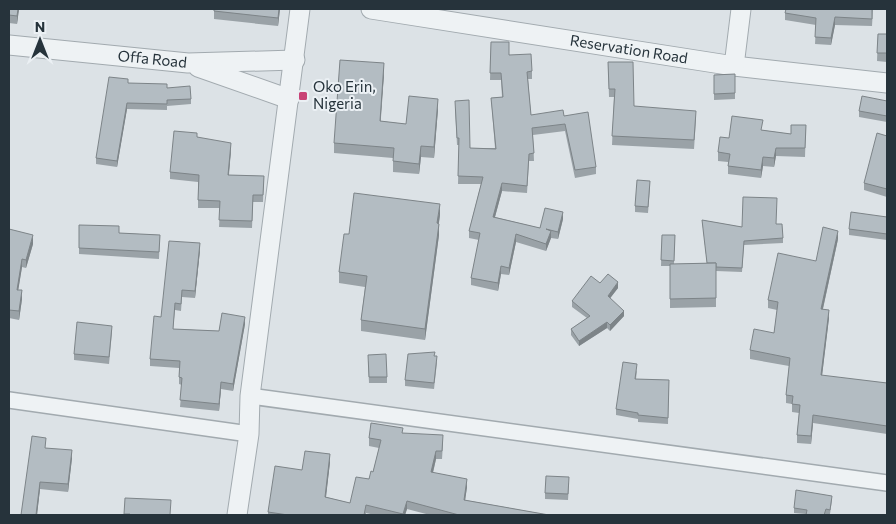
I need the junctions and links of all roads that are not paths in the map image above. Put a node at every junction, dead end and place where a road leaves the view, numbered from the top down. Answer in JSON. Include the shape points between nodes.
{"nodes":[{"id":1,"x":300,"y":9,"type":"edge"},
{"id":2,"x":371,"y":9,"type":"edge"},
{"id":3,"x":741,"y":9,"type":"edge"},
{"id":4,"x":9,"y":45,"type":"edge"},
{"id":5,"x":295,"y":60,"type":"junction"},
{"id":6,"x":188,"y":63,"type":"junction"},
{"id":7,"x":734,"y":66,"type":"junction"},
{"id":8,"x":887,"y":83,"type":"edge"},
{"id":9,"x":289,"y":99,"type":"junction"},
{"id":10,"x":250,"y":396,"type":"junction"},
{"id":11,"x":9,"y":400,"type":"edge"},
{"id":12,"x":249,"y":434,"type":"junction"},
{"id":13,"x":887,"y":483,"type":"edge"},
{"id":14,"x":237,"y":515,"type":"edge"}],
"edges":[{"from":1,"to":5,"type":"street"},
{"from":2,"to":7,"type":"street","name":"Reservation Road"},
{"from":3,"to":7,"type":"street"},
{"from":4,"to":6,"type":"street","name":"Offa Road"},
{"from":5,"to":6,"type":"street","name":"Offa Road"},
{"from":5,"to":9,"type":"street"},
{"from":6,"to":9,"type":"street"},
{"from":7,"to":8,"type":"street","name":"Reservation Road"},
{"from":9,"to":10,"type":"street"},
{"from":10,"to":12,"type":"street"},
{"from":10,"to":13,"type":"street"},
{"from":11,"to":12,"type":"street"},
{"from":12,"to":14,"type":"street"}]}
